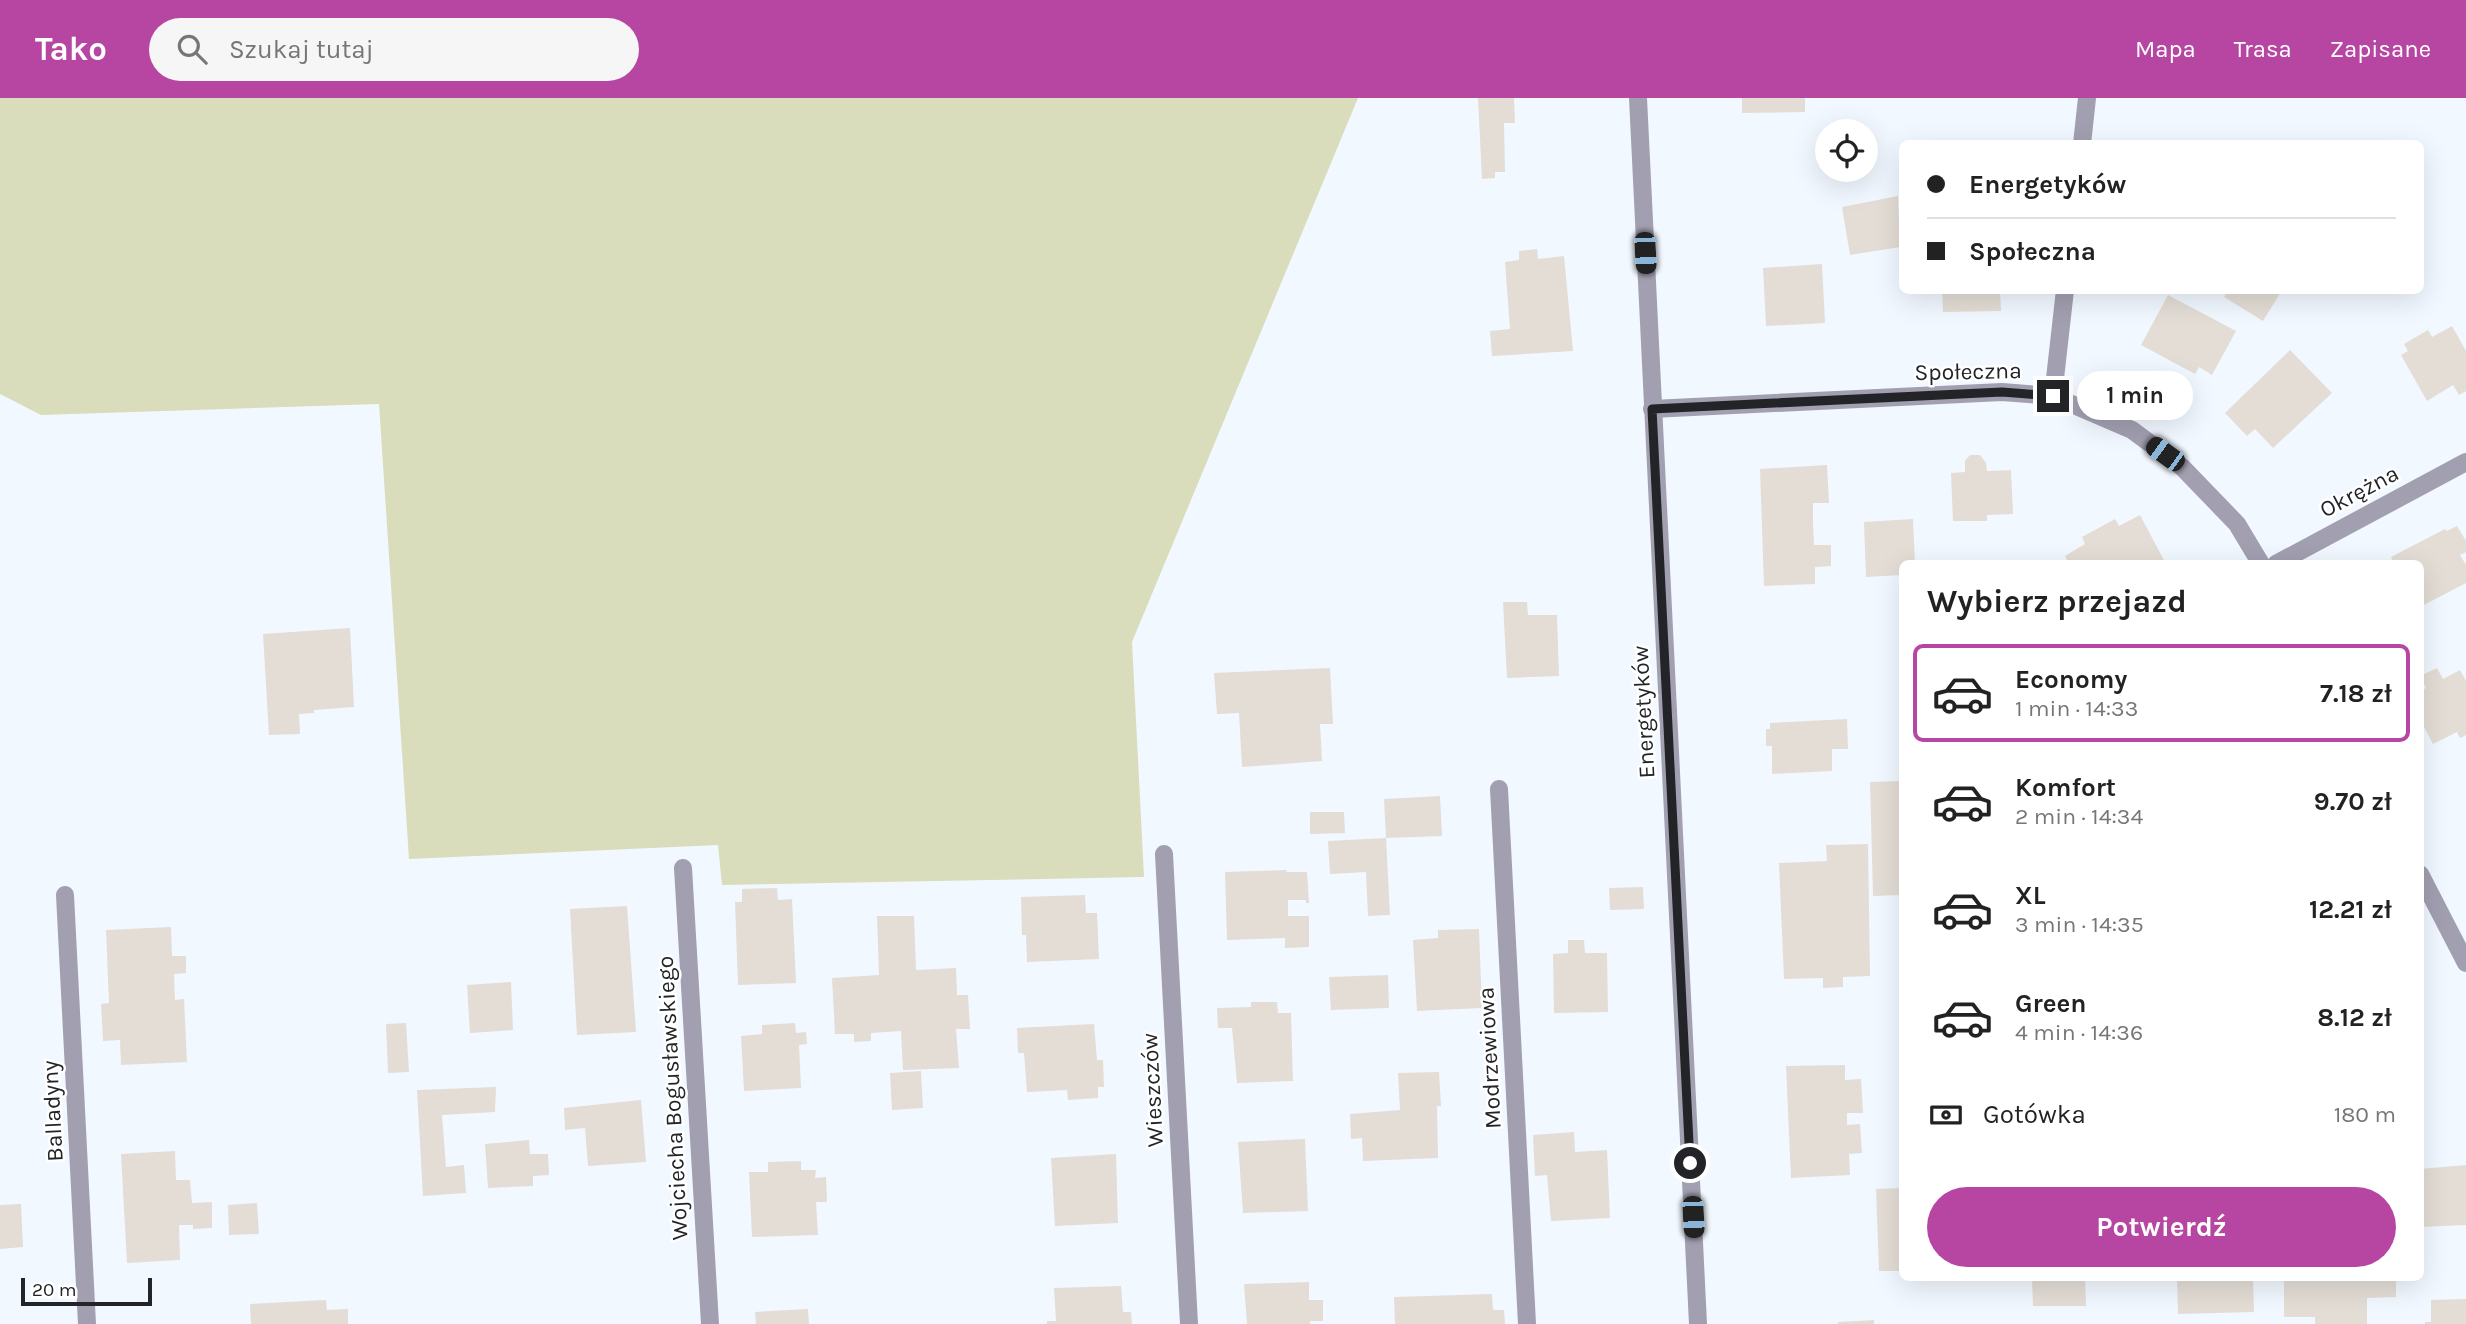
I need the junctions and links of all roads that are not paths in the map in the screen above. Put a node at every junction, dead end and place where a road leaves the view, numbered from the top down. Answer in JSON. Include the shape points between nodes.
{"nodes":[{"id":1,"x":1638,"y":98,"type":"edge"},
{"id":2,"x":2087,"y":98,"type":"edge"},
{"id":3,"x":2082,"y":140,"type":"edge"},
{"id":4,"x":2065,"y":294,"type":"edge"},
{"id":5,"x":2053,"y":396,"type":"junction"},
{"id":6,"x":1652,"y":409,"type":"junction"},
{"id":7,"x":2466,"y":462,"type":"edge"},
{"id":8,"x":2259,"y":560,"type":"edge"},
{"id":9,"x":2283,"y":560,"type":"edge"},
{"id":10,"x":1499,"y":789,"type":"dead end"},
{"id":11,"x":1164,"y":854,"type":"dead end"},
{"id":12,"x":683,"y":868,"type":"dead end"},
{"id":13,"x":2424,"y":882,"type":"edge"},
{"id":14,"x":65,"y":895,"type":"dead end"},
{"id":15,"x":2466,"y":963,"type":"edge"},
{"id":16,"x":87,"y":1324,"type":"edge"},
{"id":17,"x":710,"y":1324,"type":"edge"},
{"id":18,"x":1189,"y":1324,"type":"edge"},
{"id":19,"x":1527,"y":1324,"type":"edge"},
{"id":20,"x":1698,"y":1324,"type":"edge"}],
"edges":[{"from":1,"to":6,"type":"street","name":"Energetyków"},
{"from":2,"to":3,"type":"street"},
{"from":4,"to":5,"type":"street"},
{"from":5,"to":6,"type":"street","name":"Społeczna","via":[[2002,392]]},
{"from":5,"to":8,"type":"street","name":"Społeczna","via":[[2132,430],[2182,467],[2237,524]]},
{"from":6,"to":20,"type":"street","name":"Energetyków"},
{"from":7,"to":9,"type":"street","name":"Okrężna"},
{"from":10,"to":19,"type":"street","name":"Modrzewiowa"},
{"from":11,"to":18,"type":"street","name":"Wieszczów"},
{"from":12,"to":17,"type":"street","name":"Wojciecha Bogusławskiego"},
{"from":13,"to":15,"type":"street"},
{"from":14,"to":16,"type":"street","name":"Balladyny"}]}
